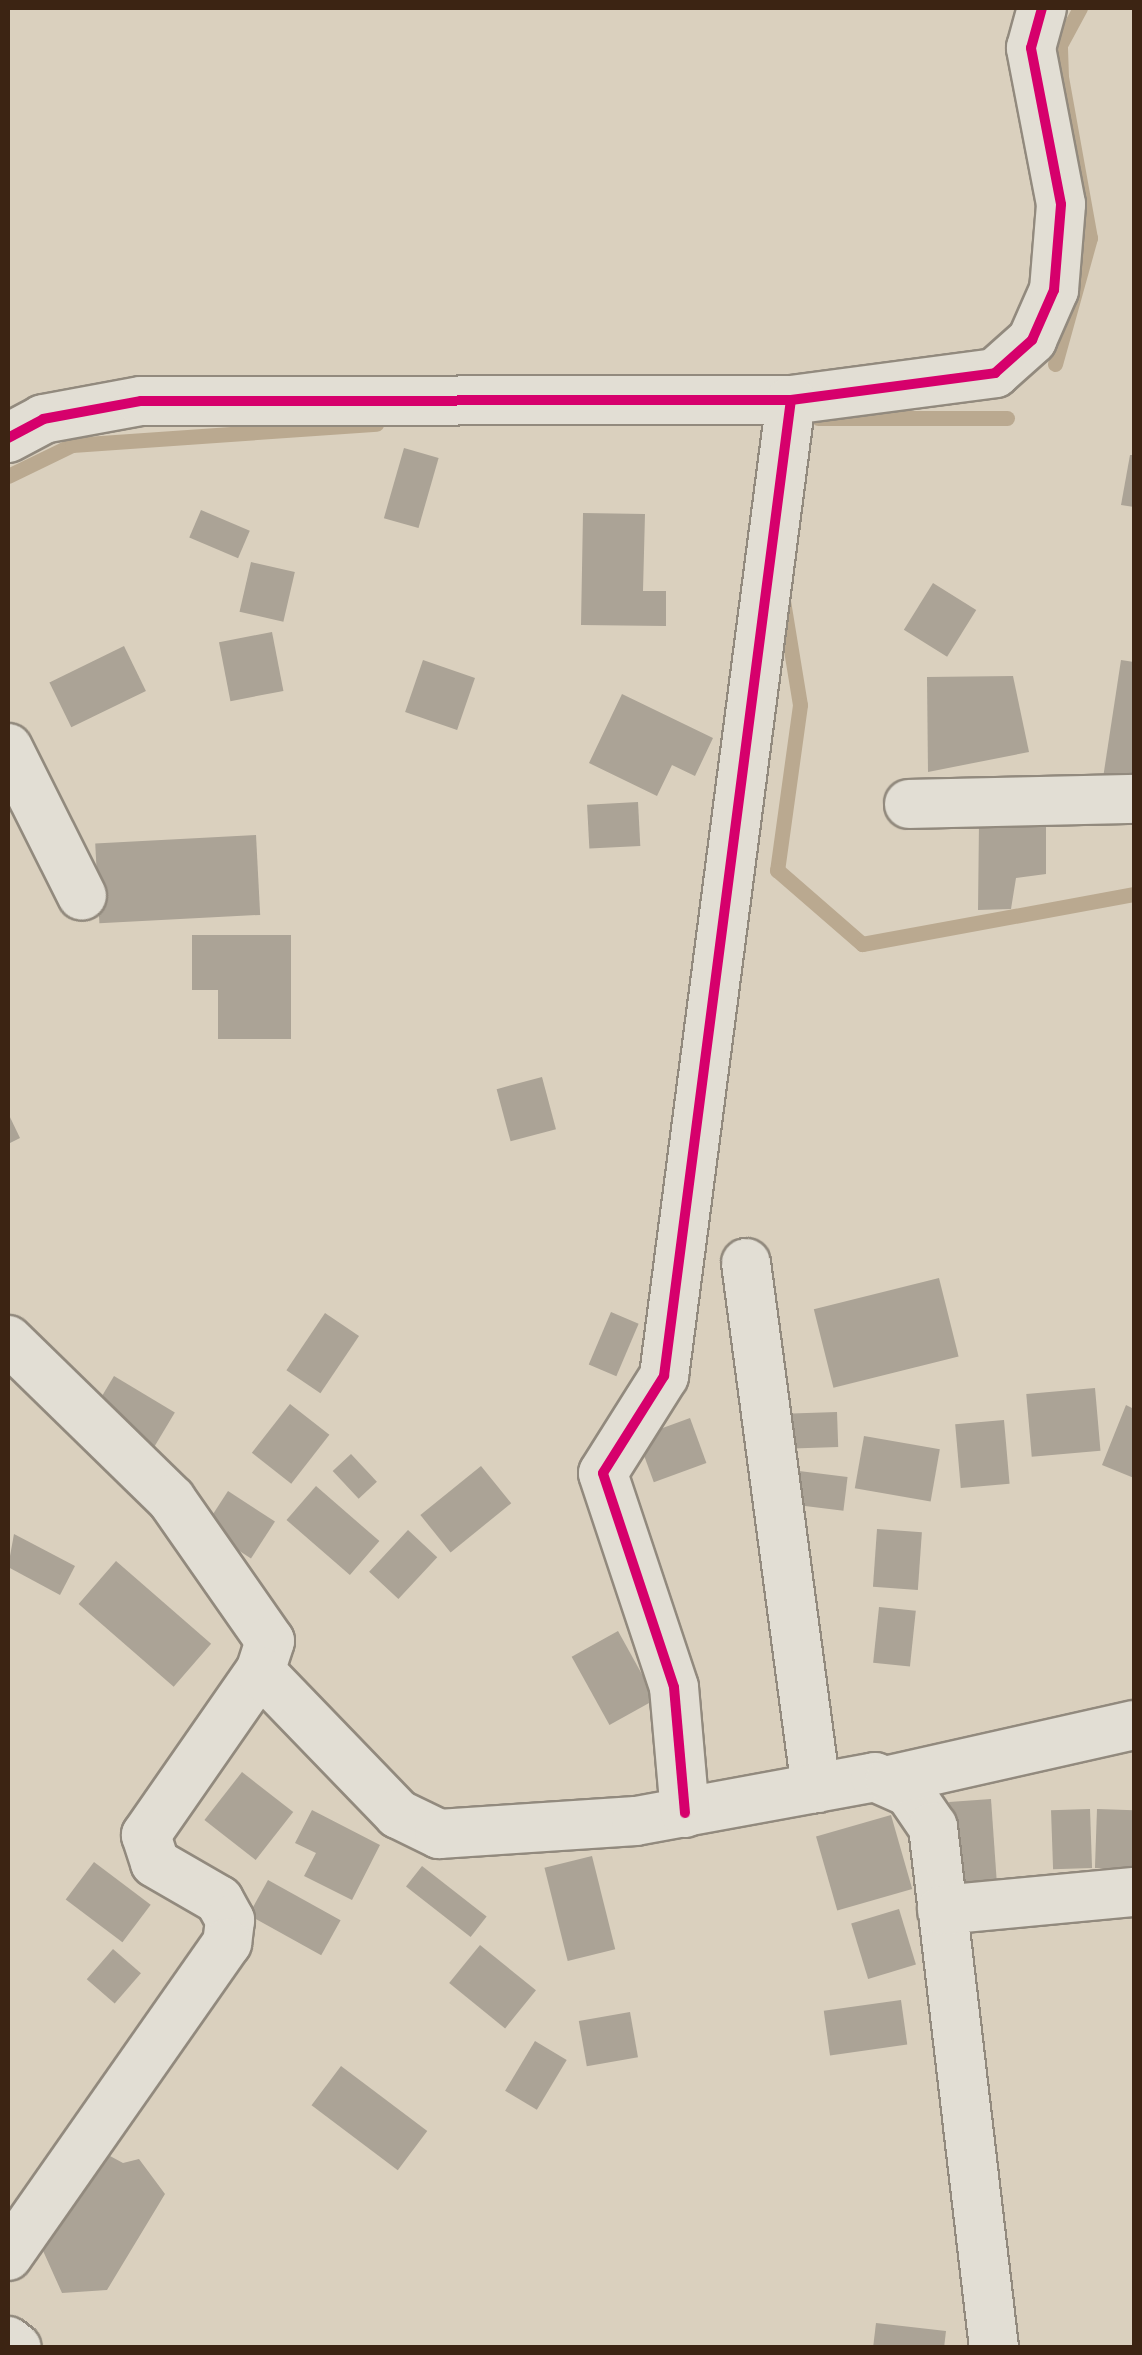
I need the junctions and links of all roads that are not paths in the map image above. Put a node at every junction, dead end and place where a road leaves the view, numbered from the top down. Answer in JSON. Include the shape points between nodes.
{"nodes":[{"id":1,"x":1042,"y":8,"type":"edge"},
{"id":2,"x":786,"y":417,"type":"junction"},
{"id":3,"x":8,"y":438,"type":"edge"},
{"id":4,"x":8,"y":748,"type":"edge"},
{"id":5,"x":1134,"y":800,"type":"edge"},
{"id":6,"x":910,"y":804,"type":"dead end"},
{"id":7,"x":82,"y":896,"type":"dead end"},
{"id":8,"x":746,"y":1263,"type":"dead end"},
{"id":9,"x":8,"y":1340,"type":"edge"},
{"id":10,"x":260,"y":1670,"type":"junction"},
{"id":11,"x":1134,"y":1725,"type":"edge"},
{"id":12,"x":890,"y":1780,"type":"junction"},
{"id":13,"x":816,"y":1788,"type":"junction"},
{"id":14,"x":685,"y":1812,"type":"junction"},
{"id":15,"x":1134,"y":1892,"type":"edge"},
{"id":16,"x":942,"y":1910,"type":"junction"},
{"id":17,"x":8,"y":2256,"type":"edge"},
{"id":18,"x":8,"y":2341,"type":"edge"},
{"id":19,"x":17,"y":2348,"type":"edge"},
{"id":20,"x":994,"y":2348,"type":"edge"}],
"edges":[{"from":1,"to":2,"type":"street","via":[[1032,63],[1061,204],[1054,290],[1032,340],[1012,364],[970,382]]},
{"from":2,"to":3,"type":"street","via":[[245,394],[141,400],[43,419]]},
{"from":2,"to":14,"type":"street","via":[[664,1376],[603,1473],[674,1686]]},
{"from":4,"to":7,"type":"street"},
{"from":5,"to":6,"type":"street"},
{"from":8,"to":13,"type":"street"},
{"from":9,"to":10,"type":"street","via":[[170,1499],[249,1601],[270,1641]]},
{"from":10,"to":14,"type":"street","via":[[398,1814],[439,1834]]},
{"from":10,"to":17,"type":"street","via":[[146,1835],[155,1863],[219,1900],[230,1920],[227,1943]]},
{"from":11,"to":12,"type":"street"},
{"from":12,"to":13,"type":"street"},
{"from":12,"to":16,"type":"street","via":[[932,1828]]},
{"from":13,"to":14,"type":"street"},
{"from":15,"to":16,"type":"street"},
{"from":16,"to":20,"type":"street"},
{"from":18,"to":19,"type":"street"}]}
